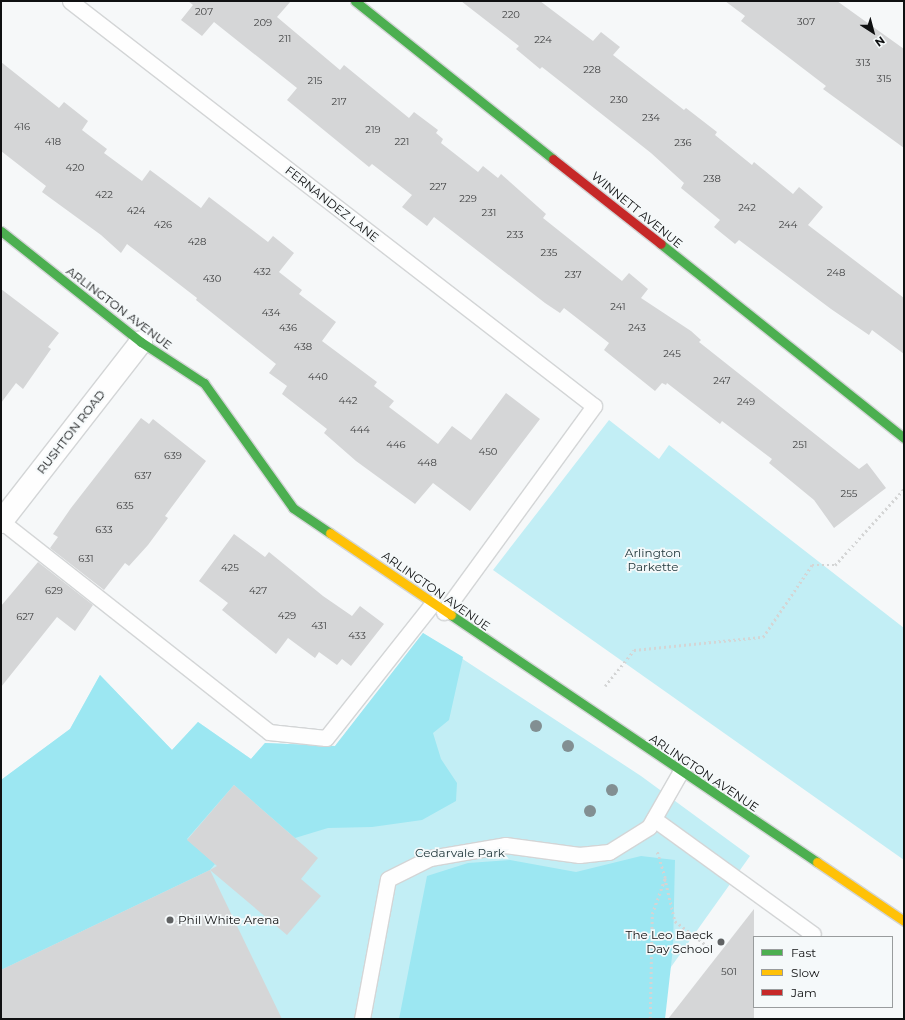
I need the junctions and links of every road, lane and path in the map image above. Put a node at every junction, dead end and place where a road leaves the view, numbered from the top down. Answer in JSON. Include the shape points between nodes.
{"nodes":[{"id":1,"x":70,"y":1,"type":"edge"},
{"id":2,"x":355,"y":1,"type":"edge"},
{"id":3,"x":1,"y":231,"type":"edge"},
{"id":4,"x":141,"y":342,"type":"junction"},
{"id":5,"x":904,"y":438,"type":"edge"},
{"id":6,"x":904,"y":489,"type":"edge"},
{"id":7,"x":1,"y":521,"type":"edge"},
{"id":8,"x":439,"y":607,"type":"junction"},
{"id":9,"x":587,"y":708,"type":"junction"},
{"id":10,"x":681,"y":771,"type":"junction"},
{"id":11,"x":652,"y":823,"type":"junction"},
{"id":12,"x":665,"y":878,"type":"junction"},
{"id":13,"x":904,"y":921,"type":"edge"},
{"id":14,"x":812,"y":934,"type":"dead end"},
{"id":15,"x":714,"y":951,"type":"dead end"},
{"id":16,"x":362,"y":1019,"type":"edge"},
{"id":17,"x":650,"y":1019,"type":"edge"}],
"edges":[{"from":1,"to":8,"type":"lane","name":"FERNANDEZ LANE","via":[[594,406]]},
{"from":2,"to":5,"type":"street","name":"WINNETT AVENUE"},
{"from":3,"to":4,"type":"street","name":"ARLINGTON AVENUE"},
{"from":4,"to":7,"type":"street","name":"RUSHTON ROAD"},
{"from":4,"to":8,"type":"street","name":"ARLINGTON AVENUE","via":[[204,383],[293,508]]},
{"from":6,"to":9,"type":"path","via":[[835,565],[812,565],[763,638],[634,650]]},
{"from":7,"to":8,"type":"lane","via":[[269,732],[326,738]]},
{"from":8,"to":9,"type":"street","name":"ARLINGTON AVENUE"},
{"from":9,"to":10,"type":"street","name":"ARLINGTON AVENUE"},
{"from":10,"to":11,"type":"lane"},
{"from":10,"to":13,"type":"street","name":"ARLINGTON AVENUE"},
{"from":11,"to":12,"type":"path"},
{"from":11,"to":14,"type":"lane"},
{"from":11,"to":16,"type":"lane","via":[[609,852],[579,855],[505,845],[430,858],[388,879]]},
{"from":12,"to":15,"type":"path","via":[[675,921]]},
{"from":12,"to":17,"type":"path","via":[[652,914]]}]}
